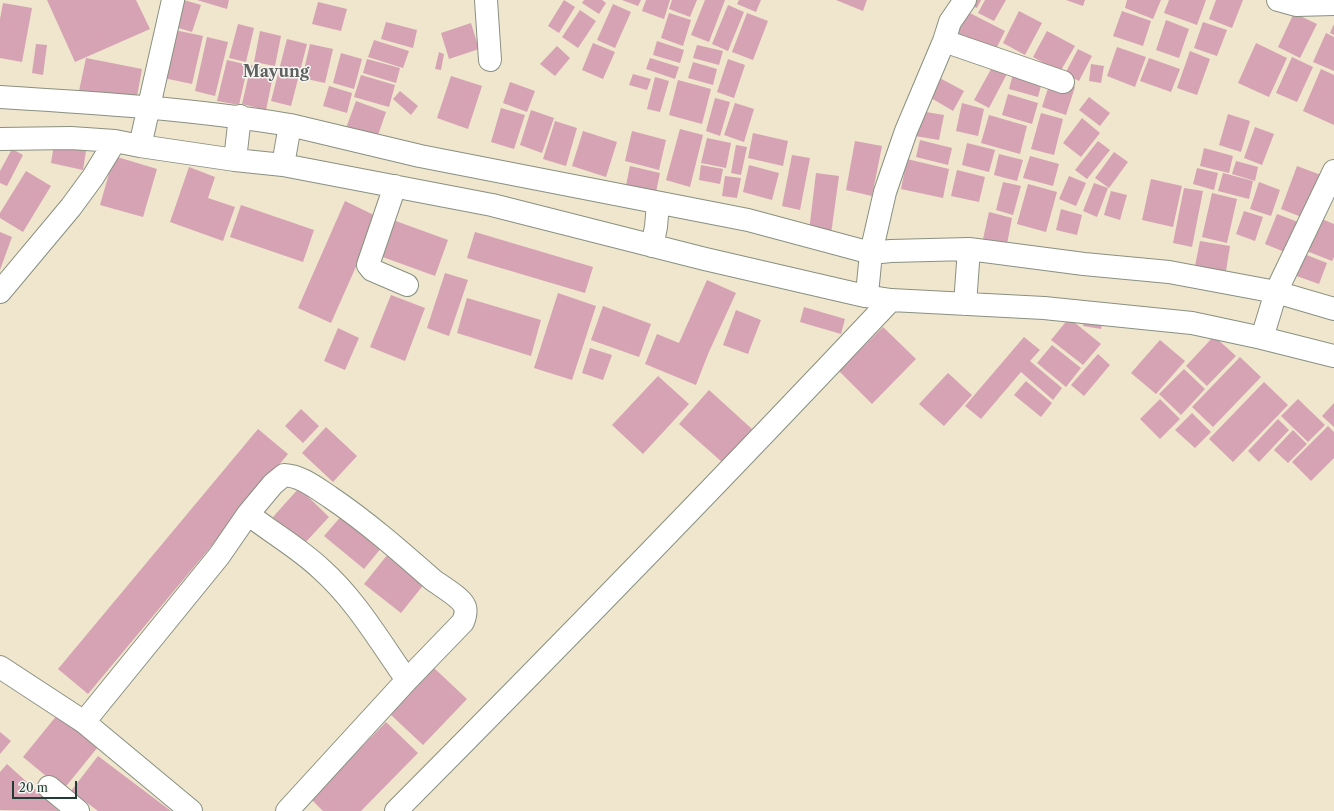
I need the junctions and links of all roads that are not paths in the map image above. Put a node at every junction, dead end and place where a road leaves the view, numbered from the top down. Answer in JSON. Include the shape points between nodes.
{"nodes":[{"id":1,"x":173,"y":0,"type":"edge"},
{"id":2,"x":486,"y":0,"type":"edge"},
{"id":3,"x":965,"y":0,"type":"edge"},
{"id":4,"x":1278,"y":0,"type":"edge"},
{"id":5,"x":1334,"y":4,"type":"edge"},
{"id":6,"x":944,"y":41,"type":"junction"},
{"id":7,"x":490,"y":60,"type":"dead end"},
{"id":8,"x":1063,"y":82,"type":"dead end"},
{"id":9,"x":0,"y":97,"type":"edge"},
{"id":10,"x":149,"y":108,"type":"junction"},
{"id":11,"x":239,"y":125,"type":"junction"},
{"id":12,"x":0,"y":139,"type":"edge"},
{"id":13,"x":142,"y":139,"type":"junction"},
{"id":14,"x":115,"y":141,"type":"junction"},
{"id":15,"x":287,"y":143,"type":"junction"},
{"id":16,"x":235,"y":160,"type":"junction"},
{"id":17,"x":1334,"y":172,"type":"edge"},
{"id":18,"x":394,"y":186,"type":"junction"},
{"id":19,"x":655,"y":222,"type":"junction"},
{"id":20,"x":871,"y":256,"type":"junction"},
{"id":21,"x":968,"y":260,"type":"junction"},
{"id":22,"x":407,"y":285,"type":"dead end"},
{"id":23,"x":866,"y":290,"type":"junction"},
{"id":24,"x":0,"y":292,"type":"edge"},
{"id":25,"x":1274,"y":297,"type":"junction"},
{"id":26,"x":890,"y":300,"type":"junction"},
{"id":27,"x":965,"y":304,"type":"junction"},
{"id":28,"x":1334,"y":309,"type":"edge"},
{"id":29,"x":1264,"y":330,"type":"junction"},
{"id":30,"x":1334,"y":356,"type":"edge"},
{"id":31,"x":248,"y":514,"type":"junction"},
{"id":32,"x":0,"y":667,"type":"edge"},
{"id":33,"x":407,"y":680,"type":"junction"},
{"id":34,"x":84,"y":722,"type":"junction"},
{"id":35,"x":50,"y":787,"type":"dead end"},
{"id":36,"x":78,"y":811,"type":"edge"},
{"id":37,"x":191,"y":811,"type":"edge"},
{"id":38,"x":287,"y":811,"type":"edge"},
{"id":39,"x":396,"y":811,"type":"edge"}],
"edges":[{"from":1,"to":10,"type":"street"},
{"from":2,"to":7,"type":"street"},
{"from":3,"to":6,"type":"street","via":[[950,22]]},
{"from":4,"to":5,"type":"street","via":[[1296,5]]},
{"from":6,"to":8,"type":"street"},
{"from":6,"to":20,"type":"street","via":[[904,137],[885,192]]},
{"from":9,"to":10,"type":"street"},
{"from":10,"to":11,"type":"street"},
{"from":10,"to":13,"type":"street"},
{"from":11,"to":15,"type":"street"},
{"from":11,"to":16,"type":"street"},
{"from":12,"to":14,"type":"street","via":[[70,138]]},
{"from":13,"to":14,"type":"street"},
{"from":13,"to":16,"type":"street"},
{"from":14,"to":24,"type":"street","via":[[70,207]]},
{"from":15,"to":16,"type":"street"},
{"from":15,"to":18,"type":"street"},
{"from":15,"to":19,"type":"street","via":[[420,156]]},
{"from":17,"to":25,"type":"street"},
{"from":18,"to":19,"type":"street","via":[[492,204]]},
{"from":18,"to":22,"type":"street","via":[[368,265],[372,270]]},
{"from":19,"to":20,"type":"street","via":[[748,220]]},
{"from":19,"to":23,"type":"street","via":[[705,259]]},
{"from":20,"to":21,"type":"street","via":[[891,251]]},
{"from":20,"to":23,"type":"street"},
{"from":21,"to":25,"type":"street","via":[[1084,264],[1169,272]]},
{"from":21,"to":27,"type":"street"},
{"from":23,"to":26,"type":"street"},
{"from":25,"to":28,"type":"street"},
{"from":25,"to":29,"type":"street"},
{"from":26,"to":27,"type":"street"},
{"from":26,"to":39,"type":"street","via":[[563,643]]},
{"from":27,"to":29,"type":"street","via":[[1044,308]]},
{"from":29,"to":30,"type":"street"},
{"from":31,"to":33,"type":"street","via":[[321,568],[346,594]]},
{"from":31,"to":33,"type":"street","via":[[284,475],[295,476],[358,516],[460,600],[465,606],[466,615],[463,622]]},
{"from":31,"to":34,"type":"street","via":[[219,556]]},
{"from":32,"to":34,"type":"street"},
{"from":33,"to":38,"type":"street"},
{"from":34,"to":37,"type":"street"},
{"from":35,"to":36,"type":"street"}]}
